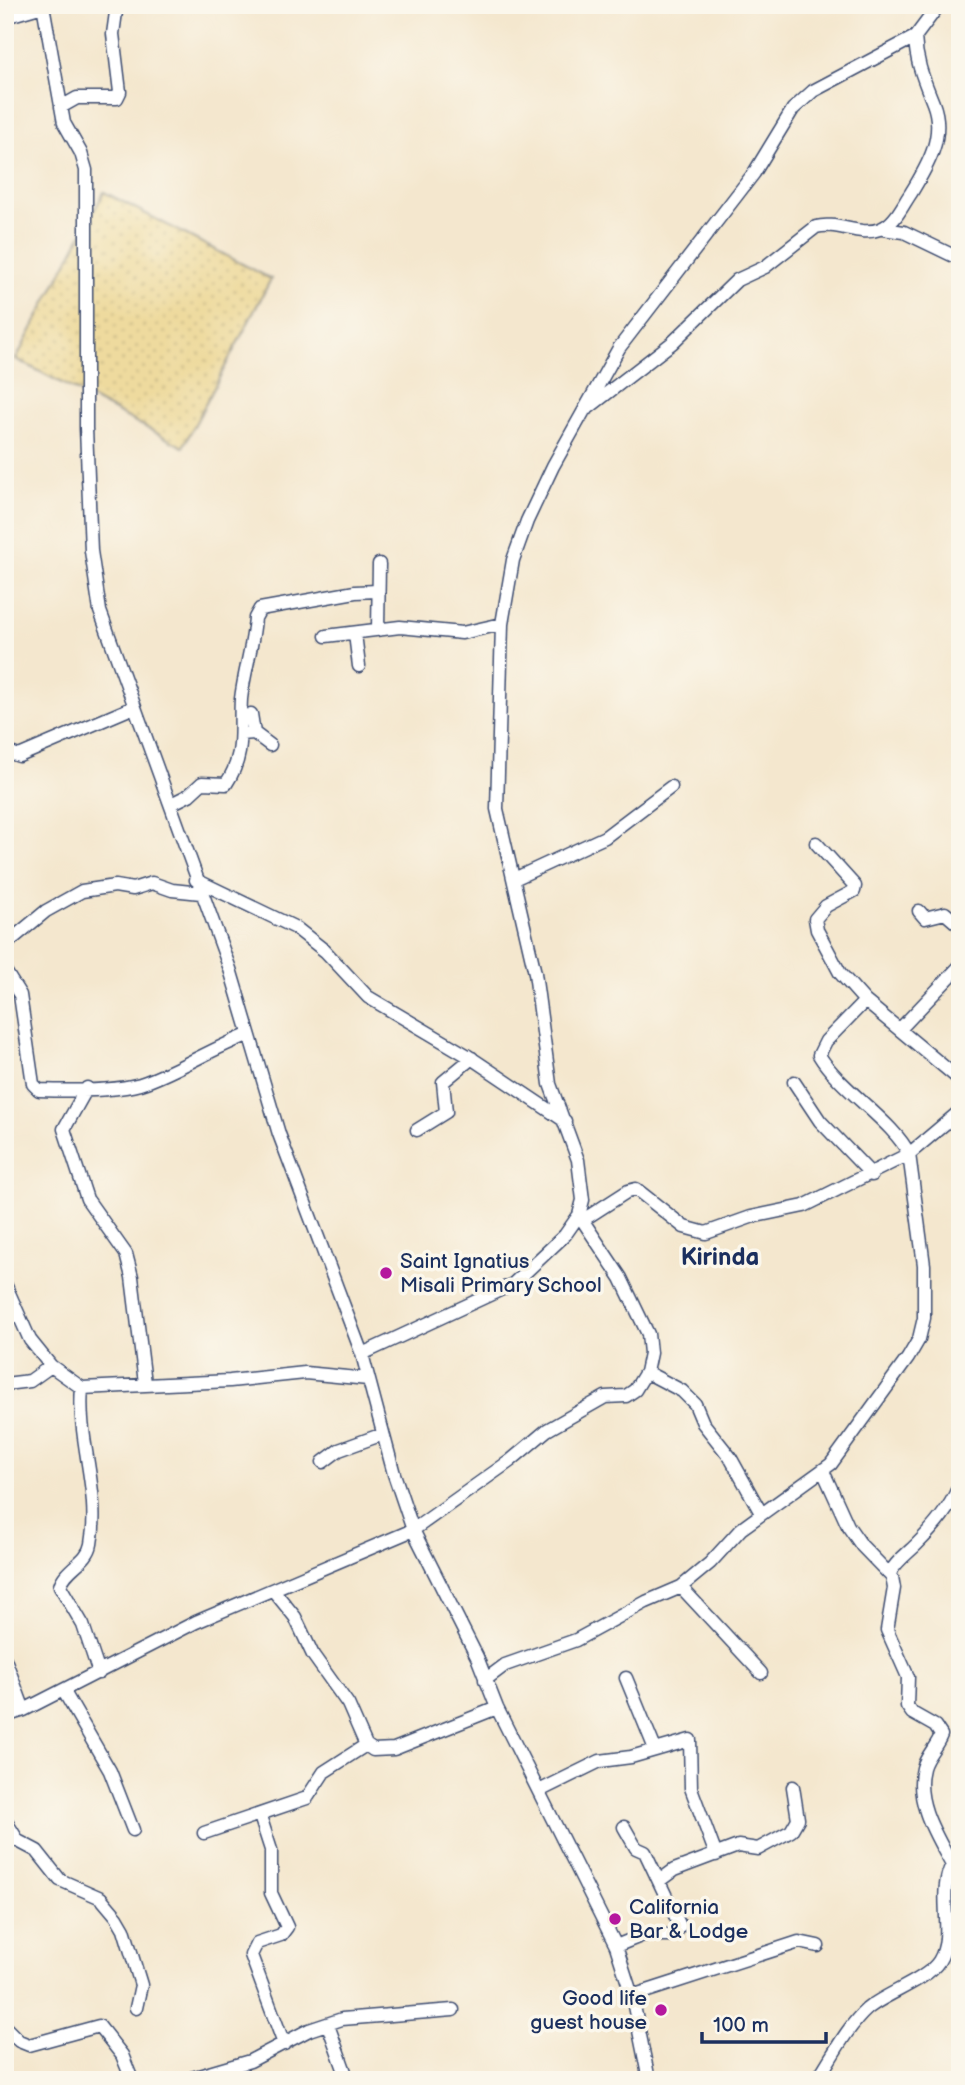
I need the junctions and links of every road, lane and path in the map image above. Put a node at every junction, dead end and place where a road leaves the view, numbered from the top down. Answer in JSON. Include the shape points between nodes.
{"nodes":[{"id":1,"x":43,"y":5,"type":"edge"},
{"id":2,"x":117,"y":5,"type":"edge"},
{"id":3,"x":935,"y":7,"type":"edge"},
{"id":4,"x":5,"y":17,"type":"edge"},
{"id":5,"x":915,"y":37,"type":"junction"},
{"id":6,"x":61,"y":107,"type":"junction"},
{"id":7,"x":883,"y":229,"type":"junction"},
{"id":8,"x":960,"y":259,"type":"edge"},
{"id":9,"x":584,"y":410,"type":"junction"},
{"id":10,"x":379,"y":564,"type":"dead end"},
{"id":11,"x":377,"y":591,"type":"junction"},
{"id":12,"x":502,"y":624,"type":"junction"},
{"id":13,"x":378,"y":629,"type":"junction"},
{"id":14,"x":355,"y":634,"type":"junction"},
{"id":15,"x":326,"y":636,"type":"dead end"},
{"id":16,"x":359,"y":666,"type":"dead end"},
{"id":17,"x":134,"y":707,"type":"junction"},
{"id":18,"x":251,"y":714,"type":"dead end"},
{"id":19,"x":248,"y":733,"type":"junction"},
{"id":20,"x":270,"y":745,"type":"dead end"},
{"id":21,"x":5,"y":751,"type":"edge"},
{"id":22,"x":671,"y":787,"type":"dead end"},
{"id":23,"x":171,"y":804,"type":"junction"},
{"id":24,"x":816,"y":843,"type":"dead end"},
{"id":25,"x":514,"y":879,"type":"junction"},
{"id":26,"x":199,"y":887,"type":"junction"},
{"id":27,"x":919,"y":911,"type":"dead end"},
{"id":28,"x":960,"y":926,"type":"edge"},
{"id":29,"x":5,"y":945,"type":"edge"},
{"id":30,"x":960,"y":967,"type":"edge"},
{"id":31,"x":5,"y":971,"type":"edge"},
{"id":32,"x":865,"y":1001,"type":"junction"},
{"id":33,"x":901,"y":1028,"type":"junction"},
{"id":34,"x":248,"y":1035,"type":"junction"},
{"id":35,"x":472,"y":1058,"type":"junction"},
{"id":36,"x":960,"y":1080,"type":"edge"},
{"id":37,"x":794,"y":1082,"type":"dead end"},
{"id":38,"x":87,"y":1088,"type":"junction"},
{"id":39,"x":960,"y":1111,"type":"edge"},
{"id":40,"x":565,"y":1121,"type":"junction"},
{"id":41,"x":417,"y":1130,"type":"dead end"},
{"id":42,"x":909,"y":1154,"type":"junction"},
{"id":43,"x":872,"y":1175,"type":"junction"},
{"id":44,"x":581,"y":1218,"type":"junction"},
{"id":45,"x":5,"y":1284,"type":"edge"},
{"id":46,"x":362,"y":1354,"type":"junction"},
{"id":47,"x":51,"y":1366,"type":"junction"},
{"id":48,"x":646,"y":1371,"type":"junction"},
{"id":49,"x":368,"y":1379,"type":"junction"},
{"id":50,"x":145,"y":1383,"type":"junction"},
{"id":51,"x":5,"y":1384,"type":"edge"},
{"id":52,"x":82,"y":1388,"type":"junction"},
{"id":53,"x":383,"y":1434,"type":"junction"},
{"id":54,"x":323,"y":1462,"type":"dead end"},
{"id":55,"x":823,"y":1471,"type":"junction"},
{"id":56,"x":959,"y":1485,"type":"edge"},
{"id":57,"x":761,"y":1513,"type":"junction"},
{"id":58,"x":413,"y":1530,"type":"junction"},
{"id":59,"x":889,"y":1567,"type":"junction"},
{"id":60,"x":681,"y":1587,"type":"junction"},
{"id":61,"x":272,"y":1590,"type":"junction"},
{"id":62,"x":477,"y":1657,"type":"junction"},
{"id":63,"x":5,"y":1659,"type":"edge"},
{"id":64,"x":505,"y":1665,"type":"junction"},
{"id":65,"x":99,"y":1673,"type":"junction"},
{"id":66,"x":761,"y":1674,"type":"dead end"},
{"id":67,"x":626,"y":1678,"type":"dead end"},
{"id":68,"x":485,"y":1680,"type":"junction"},
{"id":69,"x":63,"y":1690,"type":"junction"},
{"id":70,"x":496,"y":1708,"type":"junction"},
{"id":71,"x":24,"y":1710,"type":"junction"},
{"id":72,"x":5,"y":1716,"type":"edge"},
{"id":73,"x":366,"y":1745,"type":"junction"},
{"id":74,"x":655,"y":1749,"type":"junction"},
{"id":75,"x":793,"y":1787,"type":"dead end"},
{"id":76,"x":539,"y":1791,"type":"junction"},
{"id":77,"x":260,"y":1816,"type":"junction"},
{"id":78,"x":624,"y":1827,"type":"dead end"},
{"id":79,"x":7,"y":1829,"type":"edge"},
{"id":80,"x":133,"y":1830,"type":"dead end"},
{"id":81,"x":204,"y":1833,"type":"dead end"},
{"id":82,"x":716,"y":1854,"type":"junction"},
{"id":83,"x":956,"y":1864,"type":"edge"},
{"id":84,"x":659,"y":1881,"type":"junction"},
{"id":85,"x":616,"y":1945,"type":"junction"},
{"id":86,"x":818,"y":1945,"type":"dead end"},
{"id":87,"x":632,"y":1996,"type":"junction"},
{"id":88,"x":135,"y":2008,"type":"dead end"},
{"id":89,"x":453,"y":2010,"type":"dead end"},
{"id":90,"x":328,"y":2025,"type":"junction"},
{"id":91,"x":5,"y":2027,"type":"edge"},
{"id":92,"x":284,"y":2043,"type":"junction"},
{"id":93,"x":207,"y":2077,"type":"edge"},
{"id":94,"x":132,"y":2080,"type":"edge"},
{"id":95,"x":185,"y":2080,"type":"edge"},
{"id":96,"x":348,"y":2080,"type":"edge"},
{"id":97,"x":648,"y":2080,"type":"edge"},
{"id":98,"x":817,"y":2080,"type":"edge"}],
"edges":[{"from":1,"to":4,"type":"street"},
{"from":1,"to":6,"type":"street"},
{"from":2,"to":6,"type":"street","via":[[113,34],[117,98],[77,98]]},
{"from":3,"to":5,"type":"street"},
{"from":5,"to":7,"type":"street","via":[[916,61],[934,106],[935,147],[897,216]]},
{"from":5,"to":9,"type":"street","via":[[801,100],[754,173],[619,348]]},
{"from":6,"to":17,"type":"street","via":[[86,170],[91,551],[100,611]]},
{"from":7,"to":8,"type":"street","via":[[904,232]]},
{"from":7,"to":9,"type":"street","via":[[864,232],[816,227],[765,267],[737,280],[673,343]]},
{"from":9,"to":12,"type":"street","via":[[517,543]]},
{"from":10,"to":11,"type":"street"},
{"from":11,"to":13,"type":"street"},
{"from":11,"to":19,"type":"street","via":[[260,609],[241,700]]},
{"from":12,"to":13,"type":"street","via":[[449,633]]},
{"from":12,"to":25,"type":"street","via":[[497,809]]},
{"from":13,"to":14,"type":"street"},
{"from":14,"to":15,"type":"street"},
{"from":14,"to":16,"type":"street"},
{"from":17,"to":21,"type":"street","via":[[19,756]]},
{"from":17,"to":23,"type":"street"},
{"from":18,"to":19,"type":"street"},
{"from":19,"to":20,"type":"street"},
{"from":19,"to":23,"type":"street","via":[[226,783],[202,783]]},
{"from":22,"to":25,"type":"street","via":[[605,836]]},
{"from":23,"to":26,"type":"street"},
{"from":24,"to":32,"type":"street","via":[[856,888],[818,912],[815,919],[839,973]]},
{"from":25,"to":40,"type":"street","via":[[535,973],[550,1084]]},
{"from":26,"to":29,"type":"street","via":[[172,890],[152,883],[133,889],[115,886],[82,891],[46,911]]},
{"from":26,"to":34,"type":"street","via":[[230,968]]},
{"from":26,"to":35,"type":"street","via":[[296,928],[368,997]]},
{"from":27,"to":28,"type":"street","via":[[925,918],[945,913]]},
{"from":30,"to":33,"type":"street"},
{"from":31,"to":38,"type":"street","via":[[20,995],[34,1087]]},
{"from":32,"to":33,"type":"street"},
{"from":32,"to":42,"type":"street","via":[[826,1041],[819,1055]]},
{"from":33,"to":36,"type":"street"},
{"from":34,"to":38,"type":"street","via":[[146,1082],[118,1089]]},
{"from":34,"to":46,"type":"street","via":[[279,1134]]},
{"from":35,"to":40,"type":"street"},
{"from":35,"to":41,"type":"street","via":[[443,1082],[446,1112]]},
{"from":37,"to":43,"type":"street","via":[[820,1121]]},
{"from":38,"to":50,"type":"street","via":[[64,1129],[87,1199],[126,1254]]},
{"from":39,"to":42,"type":"street"},
{"from":40,"to":44,"type":"street","via":[[578,1160]]},
{"from":42,"to":43,"type":"street"},
{"from":42,"to":55,"type":"street","via":[[925,1275],[919,1339],[894,1380]]},
{"from":43,"to":44,"type":"street","via":[[804,1206],[706,1233],[684,1227],[636,1189]]},
{"from":44,"to":46,"type":"street","via":[[513,1284]]},
{"from":44,"to":48,"type":"street","via":[[641,1316],[650,1353]]},
{"from":45,"to":47,"type":"street","via":[[30,1340]]},
{"from":46,"to":49,"type":"street"},
{"from":47,"to":51,"type":"street","via":[[30,1381]]},
{"from":47,"to":52,"type":"street"},
{"from":48,"to":57,"type":"street","via":[[682,1391],[695,1404]]},
{"from":48,"to":58,"type":"street","via":[[635,1390],[626,1396],[605,1397],[547,1430]]},
{"from":49,"to":50,"type":"street","via":[[295,1373],[220,1382]]},
{"from":49,"to":53,"type":"street"},
{"from":50,"to":52,"type":"street"},
{"from":52,"to":65,"type":"street","via":[[80,1415],[92,1500],[92,1544],[62,1577],[60,1586],[83,1625]]},
{"from":53,"to":54,"type":"street","via":[[339,1450]]},
{"from":53,"to":58,"type":"street"},
{"from":55,"to":57,"type":"street"},
{"from":55,"to":59,"type":"street","via":[[848,1526],[862,1546]]},
{"from":56,"to":59,"type":"street","via":[[919,1542]]},
{"from":57,"to":60,"type":"street"},
{"from":58,"to":61,"type":"street"},
{"from":58,"to":62,"type":"street"},
{"from":59,"to":83,"type":"street","via":[[894,1588],[887,1630],[908,1677],[907,1706],[941,1735],[923,1769],[926,1810]]},
{"from":60,"to":64,"type":"street","via":[[576,1640]]},
{"from":60,"to":66,"type":"street"},
{"from":61,"to":65,"type":"street","via":[[196,1622]]},
{"from":61,"to":73,"type":"street","via":[[295,1617],[313,1655],[348,1704]]},
{"from":62,"to":64,"type":"street"},
{"from":62,"to":68,"type":"street"},
{"from":63,"to":71,"type":"street"},
{"from":64,"to":68,"type":"street"},
{"from":65,"to":69,"type":"street"},
{"from":67,"to":74,"type":"street"},
{"from":68,"to":70,"type":"street"},
{"from":69,"to":71,"type":"street"},
{"from":69,"to":80,"type":"street","via":[[110,1771]]},
{"from":70,"to":73,"type":"street","via":[[394,1749],[377,1751]]},
{"from":70,"to":76,"type":"street"},
{"from":71,"to":72,"type":"street"},
{"from":73,"to":77,"type":"street","via":[[324,1772],[307,1798]]},
{"from":74,"to":76,"type":"street","via":[[600,1761]]},
{"from":74,"to":82,"type":"street","via":[[684,1739],[692,1742],[691,1788]]},
{"from":75,"to":82,"type":"street","via":[[798,1819],[791,1831],[758,1849],[738,1846]]},
{"from":76,"to":85,"type":"street"},
{"from":77,"to":81,"type":"street"},
{"from":77,"to":92,"type":"street","via":[[271,1850],[270,1888],[287,1927],[281,1935],[257,1943],[251,1955]]},
{"from":78,"to":84,"type":"street"},
{"from":79,"to":88,"type":"street","via":[[21,1844],[37,1851],[60,1880],[101,1898],[117,1917],[141,1985]]},
{"from":82,"to":84,"type":"street","via":[[674,1870]]},
{"from":83,"to":98,"type":"street","via":[[946,1880],[940,1960],[864,2012]]},
{"from":84,"to":85,"type":"street","via":[[678,1921],[678,1931],[674,1935],[643,1935]]},
{"from":85,"to":87,"type":"street"},
{"from":86,"to":87,"type":"street","via":[[799,1942]]},
{"from":87,"to":97,"type":"street"},
{"from":89,"to":90,"type":"street","via":[[364,2015]]},
{"from":90,"to":92,"type":"street"},
{"from":90,"to":96,"type":"street"},
{"from":91,"to":94,"type":"street","via":[[29,2045],[99,2026],[122,2055]]},
{"from":92,"to":93,"type":"street"},
{"from":93,"to":95,"type":"street"}]}
